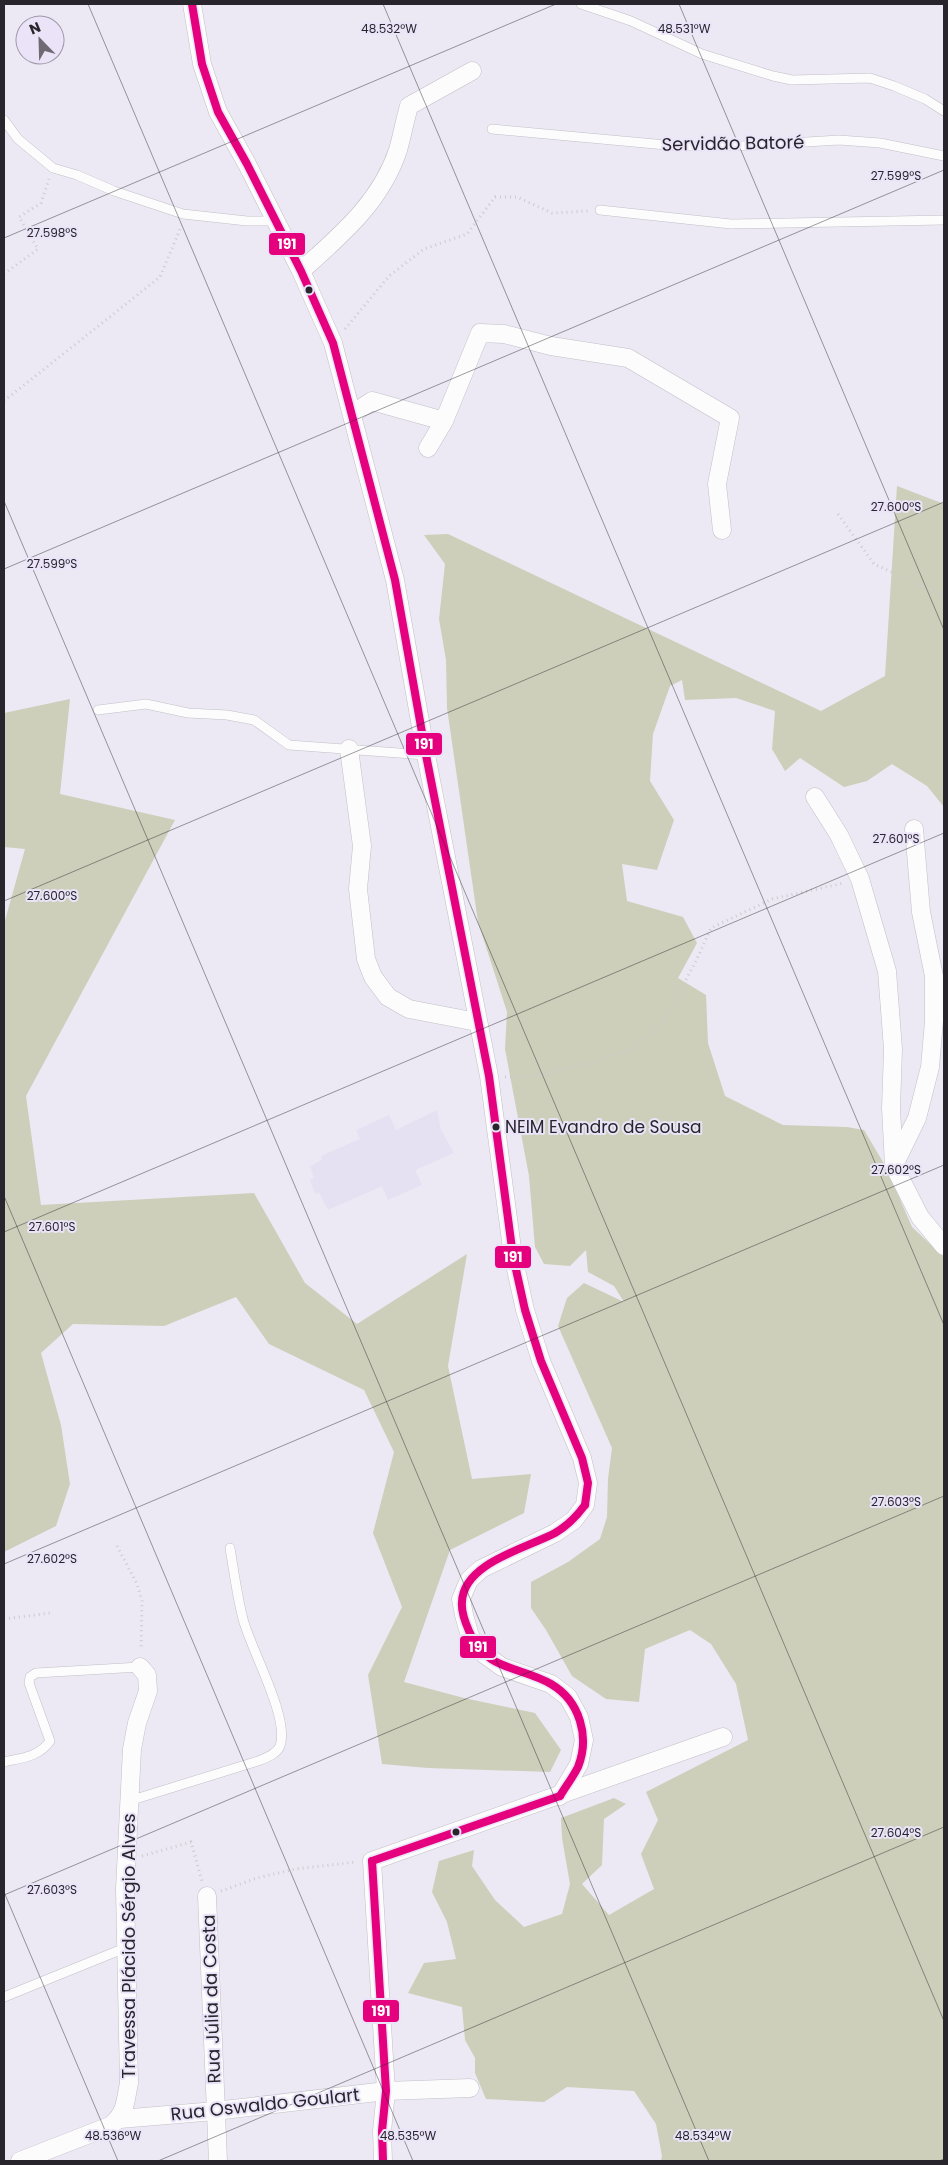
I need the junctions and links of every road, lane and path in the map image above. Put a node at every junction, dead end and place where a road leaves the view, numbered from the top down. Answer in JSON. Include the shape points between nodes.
{"nodes":[{"id":1,"x":192,"y":4,"type":"edge"},
{"id":2,"x":581,"y":4,"type":"edge"},
{"id":3,"x":472,"y":71,"type":"dead end"},
{"id":4,"x":944,"y":111,"type":"edge"},
{"id":5,"x":4,"y":120,"type":"edge"},
{"id":6,"x":492,"y":129,"type":"dead end"},
{"id":7,"x":944,"y":156,"type":"edge"},
{"id":8,"x":53,"y":168,"type":"junction"},
{"id":9,"x":600,"y":210,"type":"joint"},
{"id":10,"x":186,"y":215,"type":"junction"},
{"id":11,"x":944,"y":220,"type":"edge"},
{"id":12,"x":276,"y":221,"type":"junction"},
{"id":13,"x":301,"y":270,"type":"junction"},
{"id":14,"x":4,"y":274,"type":"edge"},
{"id":15,"x":334,"y":343,"type":"junction"},
{"id":16,"x":4,"y":401,"type":"edge"},
{"id":17,"x":352,"y":414,"type":"junction"},
{"id":18,"x":444,"y":420,"type":"junction"},
{"id":19,"x":428,"y":448,"type":"dead end"},
{"id":20,"x":838,"y":514,"type":"dead end"},
{"id":21,"x":722,"y":530,"type":"dead end"},
{"id":22,"x":944,"y":596,"type":"edge"},
{"id":23,"x":98,"y":710,"type":"dead end"},
{"id":24,"x":349,"y":749,"type":"junction"},
{"id":25,"x":426,"y":755,"type":"junction"},
{"id":26,"x":815,"y":797,"type":"dead end"},
{"id":27,"x":914,"y":829,"type":"dead end"},
{"id":28,"x":860,"y":879,"type":"junction"},
{"id":29,"x":477,"y":1022,"type":"junction"},
{"id":30,"x":489,"y":1076,"type":"junction"},
{"id":31,"x":894,"y":1166,"type":"junction"},
{"id":32,"x":944,"y":1246,"type":"edge"},
{"id":33,"x":117,"y":1546,"type":"dead end"},
{"id":34,"x":230,"y":1548,"type":"dead end"},
{"id":35,"x":50,"y":1613,"type":"dead end"},
{"id":36,"x":4,"y":1619,"type":"edge"},
{"id":37,"x":140,"y":1668,"type":"junction"},
{"id":38,"x":724,"y":1737,"type":"dead end"},
{"id":39,"x":4,"y":1762,"type":"edge"},
{"id":40,"x":560,"y":1796,"type":"junction"},
{"id":41,"x":128,"y":1801,"type":"junction"},
{"id":42,"x":126,"y":1861,"type":"junction"},
{"id":43,"x":372,"y":1861,"type":"junction"},
{"id":44,"x":207,"y":1896,"type":"junction"},
{"id":45,"x":125,"y":1948,"type":"junction"},
{"id":46,"x":4,"y":1997,"type":"edge"},
{"id":47,"x":470,"y":2088,"type":"dead end"},
{"id":48,"x":386,"y":2091,"type":"junction"},
{"id":49,"x":215,"y":2111,"type":"junction"},
{"id":50,"x":120,"y":2118,"type":"junction"},
{"id":51,"x":20,"y":2161,"type":"edge"},
{"id":52,"x":218,"y":2161,"type":"edge"},
{"id":53,"x":383,"y":2161,"type":"edge"}],
"edges":[{"from":1,"to":12,"type":"street","via":[[202,64],[218,112]]},
{"from":2,"to":4,"type":"lane","via":[[631,21],[702,54],[773,76],[792,80],[870,78],[925,99]]},
{"from":3,"to":13,"type":"street","via":[[409,106],[397,152],[377,194],[352,225]]},
{"from":5,"to":8,"type":"lane","via":[[18,139]]},
{"from":6,"to":7,"type":"lane","name":"Servidão Batoré","via":[[677,146],[839,140],[880,143]]},
{"from":8,"to":10,"type":"lane"},
{"from":8,"to":14,"type":"path","via":[[41,203],[19,217],[38,249]]},
{"from":9,"to":11,"type":"lane","via":[[731,224]]},
{"from":9,"to":15,"type":"path","via":[[552,213],[517,197],[495,197],[468,234],[424,250],[389,276]]},
{"from":10,"to":12,"type":"lane"},
{"from":10,"to":16,"type":"path","via":[[160,277]]},
{"from":12,"to":13,"type":"street"},
{"from":13,"to":15,"type":"street"},
{"from":15,"to":17,"type":"street"},
{"from":17,"to":18,"type":"street","via":[[372,401]]},
{"from":17,"to":25,"type":"street","via":[[395,580]]},
{"from":18,"to":19,"type":"street"},
{"from":18,"to":21,"type":"street","via":[[480,333],[504,334],[551,346],[628,358],[730,418],[717,484]]},
{"from":20,"to":22,"type":"path","via":[[874,564]]},
{"from":23,"to":24,"type":"lane","via":[[146,704],[188,713],[227,715],[254,720],[289,745]]},
{"from":24,"to":25,"type":"lane"},
{"from":24,"to":29,"type":"street","via":[[362,846],[359,898],[366,959],[373,977],[388,997],[409,1009]]},
{"from":25,"to":29,"type":"street"},
{"from":26,"to":28,"type":"street","via":[[839,835]]},
{"from":27,"to":31,"type":"street","via":[[921,912],[934,976],[934,1021],[930,1067],[917,1118]]},
{"from":28,"to":30,"type":"path","via":[[772,899],[711,928],[664,1020],[634,1048],[584,1065],[528,1077]]},
{"from":28,"to":31,"type":"street","via":[[887,971],[893,1049]]},
{"from":29,"to":30,"type":"street"},
{"from":30,"to":40,"type":"street","via":[[513,1256],[525,1310],[541,1361],[582,1458],[588,1482],[585,1505],[574,1520],[555,1533],[481,1569],[469,1580],[461,1598],[470,1636],[484,1654],[502,1667],[551,1684],[568,1697],[579,1717],[584,1740],[579,1764]]},
{"from":31,"to":32,"type":"street","via":[[920,1217]]},
{"from":33,"to":37,"type":"path","via":[[142,1601]]},
{"from":34,"to":41,"type":"lane","via":[[244,1625],[278,1712],[280,1746],[272,1755],[258,1761]]},
{"from":35,"to":36,"type":"path"},
{"from":37,"to":39,"type":"lane","via":[[36,1672],[30,1677],[30,1683],[50,1741],[44,1750],[33,1756]]},
{"from":37,"to":41,"type":"street","name":"Travessa Plácido Sérgio Alves","via":[[147,1675],[148,1691],[132,1749]]},
{"from":38,"to":40,"type":"street"},
{"from":40,"to":43,"type":"street"},
{"from":41,"to":42,"type":"street","name":"Travessa Plácido Sérgio Alves"},
{"from":42,"to":44,"type":"path","via":[[191,1842]]},
{"from":42,"to":45,"type":"street","name":"Travessa Plácido Sérgio Alves"},
{"from":43,"to":44,"type":"path","via":[[285,1872]]},
{"from":43,"to":48,"type":"street"},
{"from":44,"to":49,"type":"street","name":"Rua Júlia da Costa"},
{"from":45,"to":46,"type":"lane"},
{"from":45,"to":50,"type":"street","name":"Travessa Plácido Sérgio Alves","via":[[129,2083]]},
{"from":47,"to":48,"type":"street","name":"Rua Oswaldo Goulart"},
{"from":48,"to":49,"type":"street","name":"Rua Oswaldo Goulart"},
{"from":48,"to":53,"type":"street"},
{"from":49,"to":50,"type":"street","name":"Rua Oswaldo Goulart"},
{"from":49,"to":52,"type":"street","name":"Rua Júlia da Costa"},
{"from":50,"to":51,"type":"street","via":[[99,2132]]}]}
